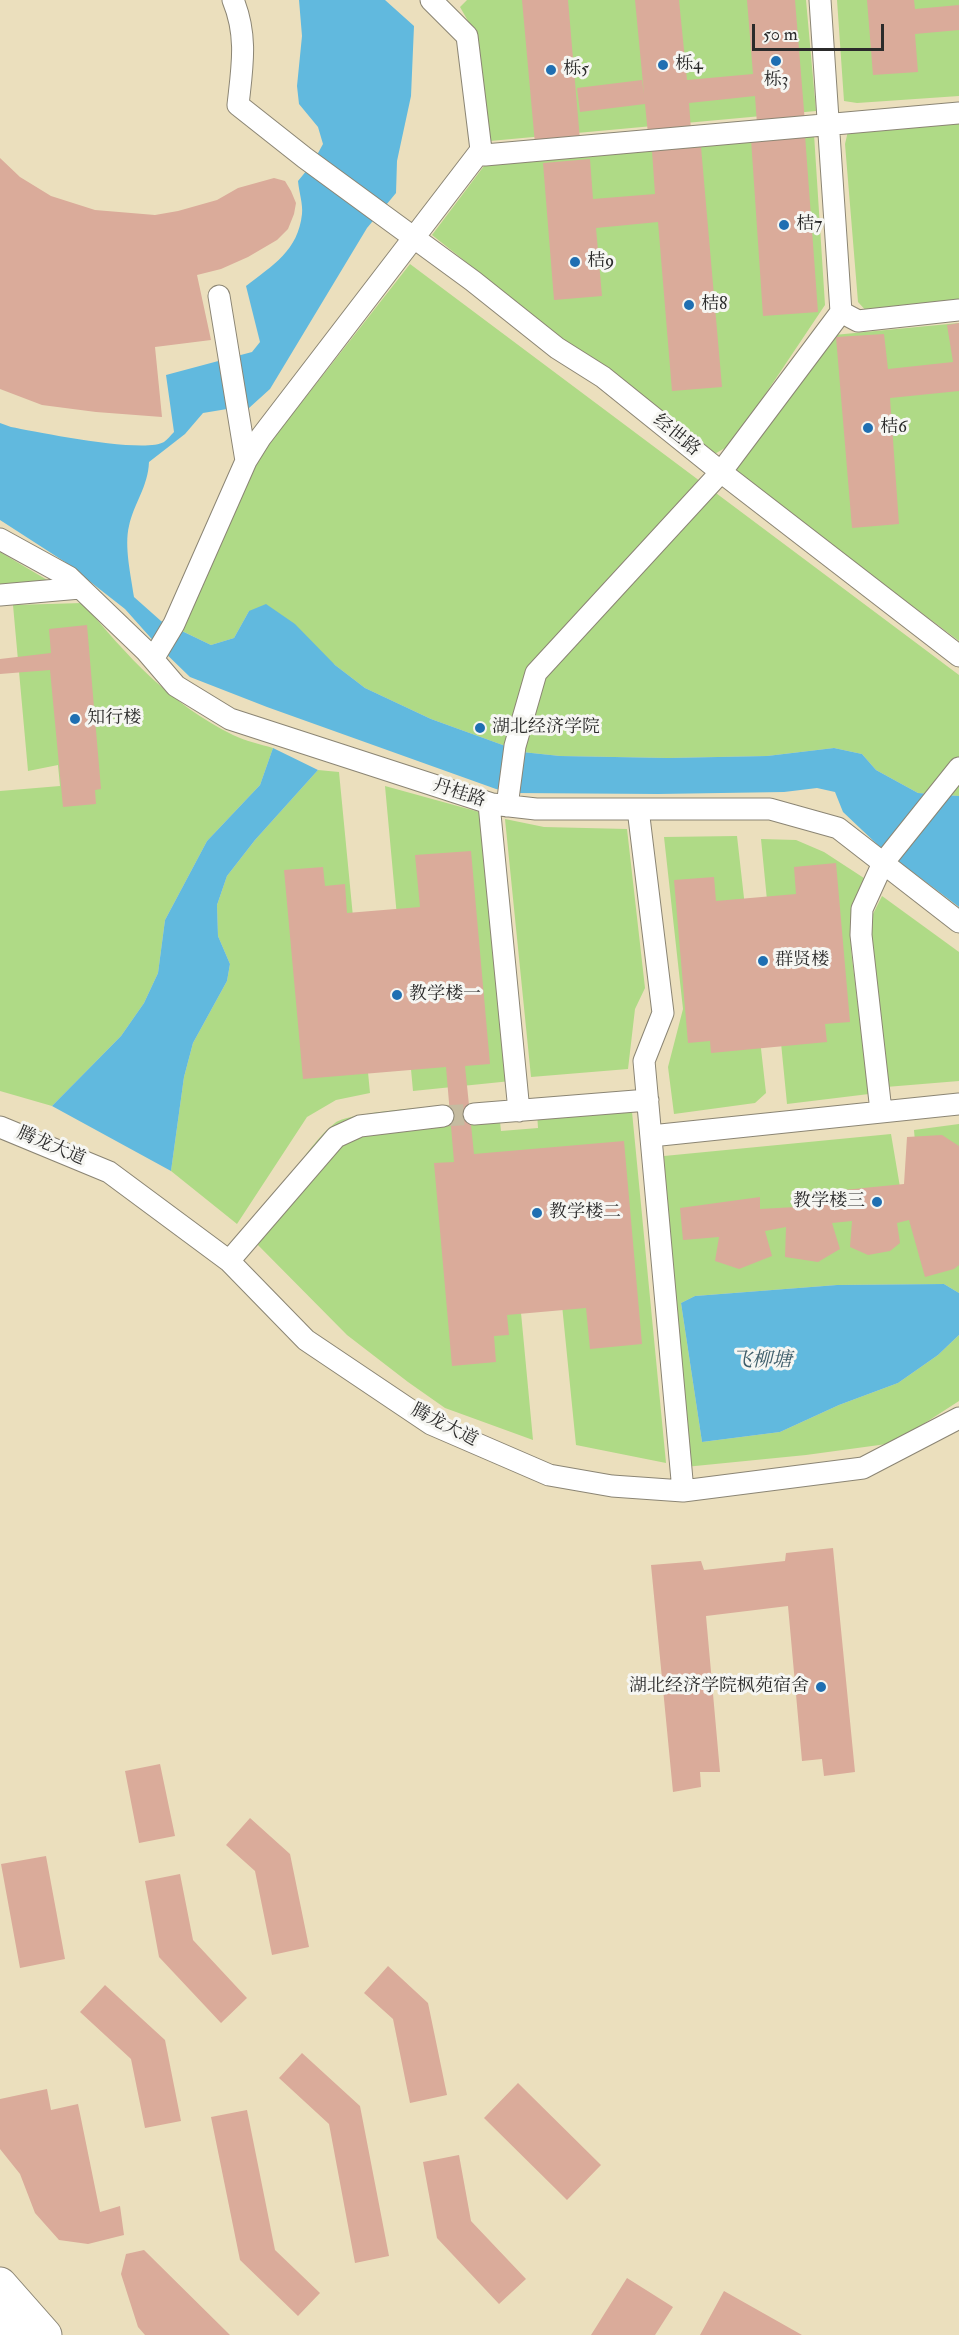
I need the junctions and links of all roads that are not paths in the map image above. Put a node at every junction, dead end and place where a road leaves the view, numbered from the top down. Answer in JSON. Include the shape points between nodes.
{"nodes":[{"id":1,"x":233,"y":0,"type":"edge"},
{"id":2,"x":820,"y":0,"type":"edge"},
{"id":3,"x":443,"y":4,"type":"edge"},
{"id":4,"x":959,"y":113,"type":"edge"},
{"id":5,"x":830,"y":123,"type":"junction"},
{"id":6,"x":481,"y":150,"type":"junction"},
{"id":7,"x":414,"y":237,"type":"junction"},
{"id":8,"x":219,"y":296,"type":"dead end"},
{"id":9,"x":959,"y":310,"type":"edge"},
{"id":10,"x":841,"y":312,"type":"junction"},
{"id":11,"x":246,"y":461,"type":"junction"},
{"id":12,"x":721,"y":472,"type":"junction"},
{"id":13,"x":0,"y":539,"type":"edge"},
{"id":14,"x":80,"y":588,"type":"junction"},
{"id":15,"x":0,"y":596,"type":"edge"},
{"id":16,"x":959,"y":656,"type":"edge"},
{"id":17,"x":154,"y":658,"type":"junction"},
{"id":18,"x":959,"y":768,"type":"edge"},
{"id":19,"x":502,"y":802,"type":"junction"},
{"id":20,"x":638,"y":810,"type":"junction"},
{"id":21,"x":886,"y":860,"type":"junction"},
{"id":22,"x":959,"y":922,"type":"edge"},
{"id":23,"x":648,"y":1100,"type":"junction"},
{"id":24,"x":959,"y":1104,"type":"edge"},
{"id":25,"x":519,"y":1111,"type":"junction"},
{"id":26,"x":881,"y":1111,"type":"junction"},
{"id":27,"x":474,"y":1114,"type":"tunnel mouth"},
{"id":28,"x":443,"y":1116,"type":"tunnel mouth"},
{"id":29,"x":0,"y":1127,"type":"edge"},
{"id":30,"x":651,"y":1136,"type":"junction"},
{"id":31,"x":229,"y":1262,"type":"junction"},
{"id":32,"x":959,"y":1418,"type":"edge"},
{"id":33,"x":683,"y":1491,"type":"junction"},
{"id":34,"x":0,"y":2284,"type":"edge"},
{"id":35,"x":0,"y":2323,"type":"edge"},
{"id":36,"x":10,"y":2335,"type":"edge"},
{"id":37,"x":45,"y":2335,"type":"edge"}],
"edges":[{"from":1,"to":7,"type":"street","name":"经世路","via":[[241,19],[244,56],[238,105]]},
{"from":2,"to":5,"type":"street"},
{"from":3,"to":6,"type":"street","via":[[467,36]]},
{"from":4,"to":5,"type":"street"},
{"from":5,"to":6,"type":"street","via":[[485,155]]},
{"from":5,"to":10,"type":"street"},
{"from":6,"to":7,"type":"street"},
{"from":7,"to":11,"type":"street"},
{"from":7,"to":12,"type":"street","name":"经世路","via":[[556,348],[603,377]]},
{"from":8,"to":11,"type":"street"},
{"from":9,"to":10,"type":"street","via":[[858,321]]},
{"from":10,"to":12,"type":"street"},
{"from":11,"to":17,"type":"street","via":[[174,624]]},
{"from":12,"to":16,"type":"street","name":"经世路"},
{"from":12,"to":19,"type":"street","via":[[536,673]]},
{"from":13,"to":14,"type":"street","name":"丹桂路","via":[[69,577]]},
{"from":14,"to":15,"type":"street"},
{"from":14,"to":17,"type":"street","name":"丹桂路"},
{"from":17,"to":19,"type":"street","name":"丹桂路","via":[[176,686],[230,719]]},
{"from":18,"to":21,"type":"street"},
{"from":19,"to":20,"type":"street","name":"丹桂路","via":[[536,809]]},
{"from":19,"to":25,"type":"street"},
{"from":20,"to":21,"type":"street","name":"丹桂路","via":[[770,809],[838,828]]},
{"from":20,"to":23,"type":"street","via":[[663,1013],[644,1061]]},
{"from":21,"to":22,"type":"street","name":"丹桂路"},
{"from":21,"to":26,"type":"street","via":[[862,909],[861,935]]},
{"from":23,"to":25,"type":"street"},
{"from":23,"to":30,"type":"street"},
{"from":24,"to":26,"type":"street"},
{"from":25,"to":27,"type":"street"},
{"from":26,"to":30,"type":"street"},
{"from":28,"to":31,"type":"street","via":[[360,1126],[336,1137]]},
{"from":29,"to":31,"type":"street","name":"腾龙大道","via":[[109,1172]]},
{"from":30,"to":33,"type":"street"},
{"from":31,"to":33,"type":"street","name":"腾龙大道","via":[[306,1340],[431,1424],[549,1475],[612,1486]]},
{"from":32,"to":33,"type":"street","name":"腾龙大道","via":[[863,1468]]},
{"from":34,"to":37,"type":"main road"},
{"from":35,"to":36,"type":"main road"}]}
